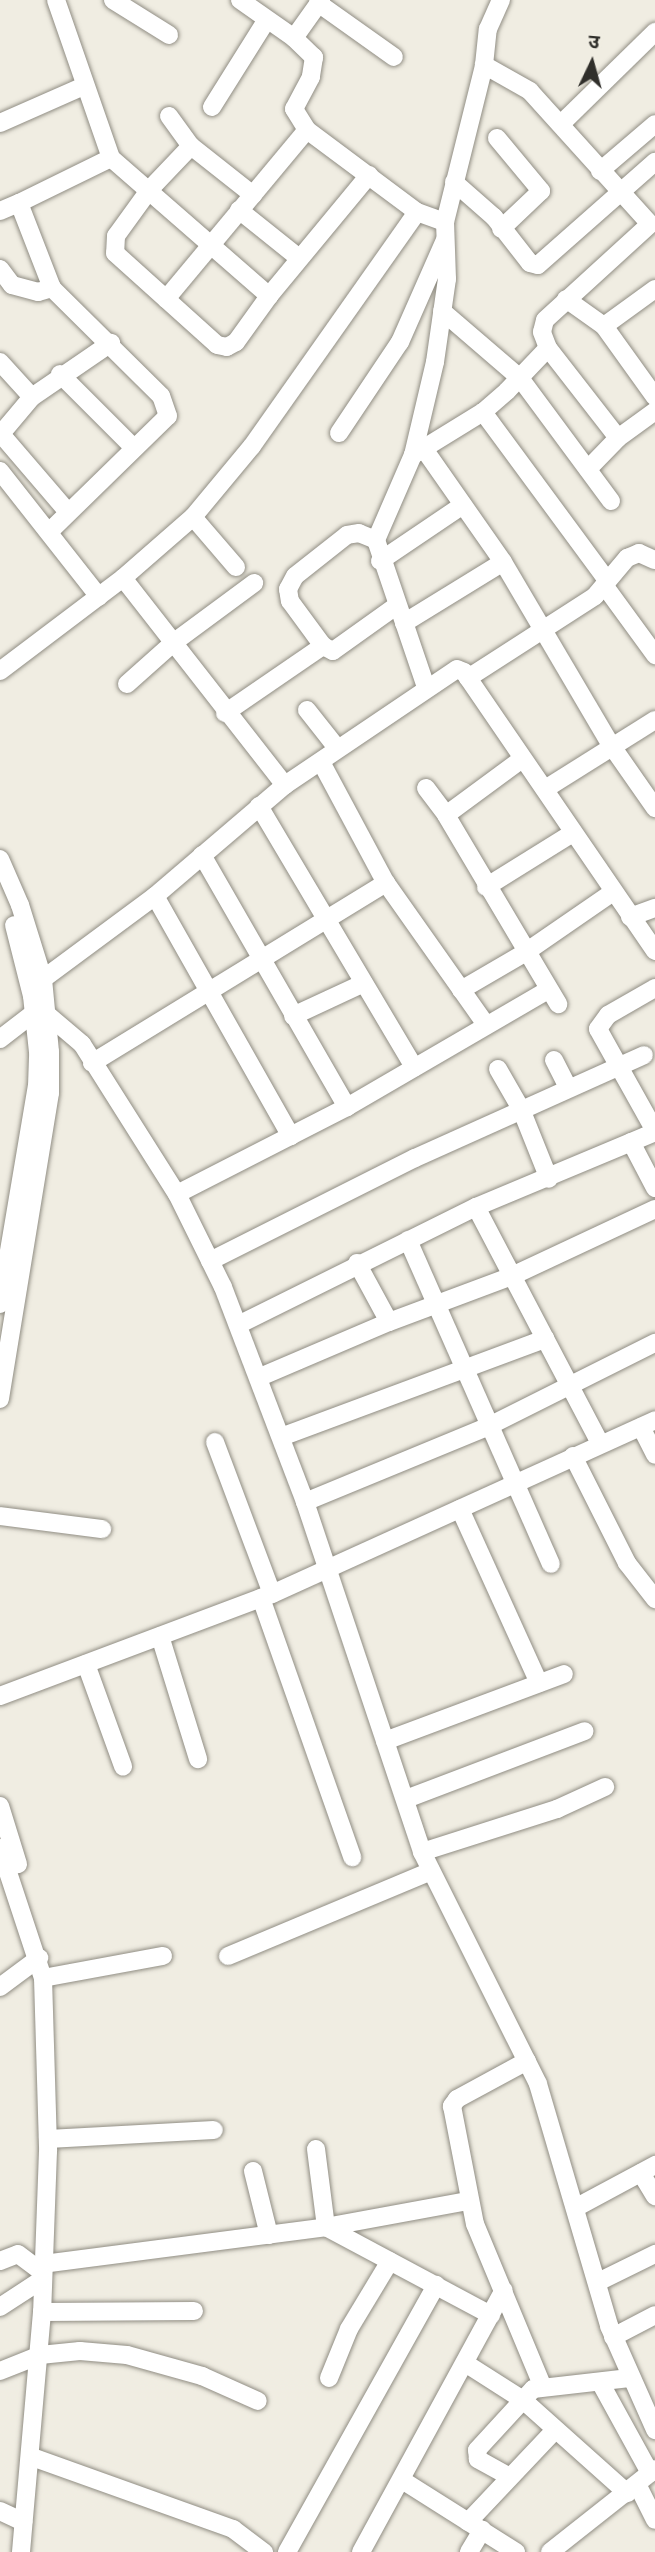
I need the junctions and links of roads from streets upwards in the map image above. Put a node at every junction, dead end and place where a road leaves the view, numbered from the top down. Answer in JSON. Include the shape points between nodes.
{"nodes":[{"id":1,"x":56,"y":0,"type":"edge"},
{"id":2,"x":113,"y":0,"type":"edge"},
{"id":3,"x":240,"y":0,"type":"edge"},
{"id":4,"x":501,"y":0,"type":"edge"},
{"id":5,"x":320,"y":2,"type":"edge"},
{"id":6,"x":267,"y":21,"type":"junction"},
{"id":7,"x":655,"y":32,"type":"edge"},
{"id":8,"x":169,"y":36,"type":"dead end"},
{"id":9,"x":295,"y":38,"type":"junction"},
{"id":10,"x":394,"y":57,"type":"dead end"},
{"id":11,"x":484,"y":65,"type":"junction"},
{"id":12,"x":84,"y":86,"type":"junction"},
{"id":13,"x":212,"y":107,"type":"dead end"},
{"id":14,"x":169,"y":116,"type":"dead end"},
{"id":15,"x":0,"y":123,"type":"edge"},
{"id":16,"x":561,"y":124,"type":"junction"},
{"id":17,"x":655,"y":124,"type":"edge"},
{"id":18,"x":307,"y":130,"type":"junction"},
{"id":19,"x":497,"y":138,"type":"dead end"},
{"id":20,"x":191,"y":146,"type":"junction"},
{"id":21,"x":111,"y":158,"type":"junction"},
{"id":22,"x":655,"y":162,"type":"edge"},
{"id":23,"x":600,"y":171,"type":"junction"},
{"id":24,"x":369,"y":175,"type":"junction"},
{"id":25,"x":454,"y":182,"type":"junction"},
{"id":26,"x":150,"y":189,"type":"junction"},
{"id":27,"x":618,"y":190,"type":"junction"},
{"id":28,"x":253,"y":195,"type":"junction"},
{"id":29,"x":19,"y":203,"type":"junction"},
{"id":30,"x":239,"y":210,"type":"junction"},
{"id":31,"x":0,"y":211,"type":"edge"},
{"id":32,"x":417,"y":212,"type":"junction"},
{"id":33,"x":653,"y":226,"type":"edge"},
{"id":34,"x":501,"y":229,"type":"junction"},
{"id":35,"x":446,"y":230,"type":"junction"},
{"id":36,"x":213,"y":246,"type":"junction"},
{"id":37,"x":299,"y":258,"type":"junction"},
{"id":38,"x":0,"y":269,"type":"edge"},
{"id":39,"x":52,"y":288,"type":"junction"},
{"id":40,"x":270,"y":296,"type":"junction"},
{"id":41,"x":652,"y":297,"type":"edge"},
{"id":42,"x":166,"y":299,"type":"junction"},
{"id":43,"x":566,"y":299,"type":"junction"},
{"id":44,"x":442,"y":312,"type":"junction"},
{"id":45,"x":604,"y":326,"type":"junction"},
{"id":46,"x":111,"y":343,"type":"junction"},
{"id":47,"x":548,"y":348,"type":"junction"},
{"id":48,"x":0,"y":362,"type":"edge"},
{"id":49,"x":60,"y":374,"type":"junction"},
{"id":50,"x":520,"y":378,"type":"junction"},
{"id":51,"x":32,"y":397,"type":"junction"},
{"id":52,"x":655,"y":397,"type":"edge"},
{"id":53,"x":655,"y":411,"type":"edge"},
{"id":54,"x":483,"y":412,"type":"junction"},
{"id":55,"x":339,"y":433,"type":"dead end"},
{"id":56,"x":0,"y":434,"type":"edge"},
{"id":57,"x":618,"y":438,"type":"junction"},
{"id":58,"x":134,"y":448,"type":"junction"},
{"id":59,"x":419,"y":452,"type":"junction"},
{"id":60,"x":588,"y":469,"type":"junction"},
{"id":61,"x":0,"y":471,"type":"edge"},
{"id":62,"x":611,"y":500,"type":"dead end"},
{"id":63,"x":463,"y":505,"type":"junction"},
{"id":64,"x":67,"y":511,"type":"junction"},
{"id":65,"x":193,"y":517,"type":"junction"},
{"id":66,"x":49,"y":532,"type":"junction"},
{"id":67,"x":376,"y":540,"type":"junction"},
{"id":68,"x":380,"y":561,"type":"junction"},
{"id":69,"x":503,"y":562,"type":"junction"},
{"id":70,"x":652,"y":562,"type":"edge"},
{"id":71,"x":236,"y":567,"type":"dead end"},
{"id":72,"x":123,"y":578,"type":"junction"},
{"id":73,"x":606,"y":582,"type":"junction"},
{"id":74,"x":254,"y":583,"type":"dead end"},
{"id":75,"x":99,"y":597,"type":"junction"},
{"id":76,"x":396,"y":606,"type":"junction"},
{"id":77,"x":404,"y":623,"type":"junction"},
{"id":78,"x":545,"y":631,"type":"junction"},
{"id":79,"x":173,"y":643,"type":"junction"},
{"id":80,"x":323,"y":646,"type":"junction"},
{"id":81,"x":655,"y":655,"type":"edge"},
{"id":82,"x":0,"y":671,"type":"edge"},
{"id":83,"x":468,"y":678,"type":"junction"},
{"id":84,"x":127,"y":684,"type":"dead end"},
{"id":85,"x":426,"y":687,"type":"junction"},
{"id":86,"x":307,"y":710,"type":"dead end"},
{"id":87,"x":225,"y":713,"type":"junction"},
{"id":88,"x":655,"y":720,"type":"edge"},
{"id":89,"x":611,"y":745,"type":"junction"},
{"id":90,"x":337,"y":748,"type":"junction"},
{"id":91,"x":522,"y":759,"type":"junction"},
{"id":92,"x":321,"y":762,"type":"junction"},
{"id":93,"x":285,"y":785,"type":"junction"},
{"id":94,"x":426,"y":788,"type":"dead end"},
{"id":95,"x":545,"y":789,"type":"junction"},
{"id":96,"x":259,"y":806,"type":"junction"},
{"id":97,"x":655,"y":808,"type":"edge"},
{"id":98,"x":446,"y":815,"type":"junction"},
{"id":99,"x":571,"y":834,"type":"junction"},
{"id":100,"x":202,"y":855,"type":"junction"},
{"id":101,"x":0,"y":859,"type":"edge"},
{"id":102,"x":386,"y":883,"type":"junction"},
{"id":103,"x":486,"y":887,"type":"junction"},
{"id":104,"x":0,"y":889,"type":"edge"},
{"id":105,"x":613,"y":892,"type":"junction"},
{"id":106,"x":155,"y":896,"type":"junction"},
{"id":107,"x":655,"y":908,"type":"edge"},
{"id":108,"x":630,"y":917,"type":"junction"},
{"id":109,"x":326,"y":920,"type":"junction"},
{"id":110,"x":26,"y":942,"type":"junction"},
{"id":111,"x":655,"y":951,"type":"edge"},
{"id":112,"x":526,"y":952,"type":"junction"},
{"id":113,"x":260,"y":960,"type":"junction"},
{"id":114,"x":43,"y":979,"type":"junction"},
{"id":115,"x":364,"y":983,"type":"junction"},
{"id":116,"x":655,"y":988,"type":"edge"},
{"id":117,"x":461,"y":990,"type":"junction"},
{"id":118,"x":208,"y":994,"type":"junction"},
{"id":119,"x":42,"y":1014,"type":"junction"},
{"id":120,"x":293,"y":1016,"type":"junction"},
{"id":121,"x":486,"y":1026,"type":"junction"},
{"id":122,"x":0,"y":1039,"type":"edge"},
{"id":123,"x":644,"y":1055,"type":"dead end"},
{"id":124,"x":554,"y":1060,"type":"dead end"},
{"id":125,"x":92,"y":1062,"type":"junction"},
{"id":126,"x":414,"y":1067,"type":"junction"},
{"id":127,"x":622,"y":1067,"type":"junction"},
{"id":128,"x":498,"y":1069,"type":"dead end"},
{"id":129,"x":568,"y":1088,"type":"junction"},
{"id":130,"x":347,"y":1107,"type":"junction"},
{"id":131,"x":521,"y":1109,"type":"junction"},
{"id":132,"x":655,"y":1131,"type":"edge"},
{"id":133,"x":291,"y":1136,"type":"junction"},
{"id":134,"x":631,"y":1142,"type":"junction"},
{"id":135,"x":549,"y":1179,"type":"junction"},
{"id":136,"x":655,"y":1188,"type":"edge"},
{"id":137,"x":177,"y":1194,"type":"junction"},
{"id":138,"x":476,"y":1207,"type":"junction"},
{"id":139,"x":655,"y":1209,"type":"edge"},
{"id":140,"x":408,"y":1240,"type":"junction"},
{"id":141,"x":210,"y":1261,"type":"junction"},
{"id":142,"x":357,"y":1263,"type":"junction"},
{"id":143,"x":512,"y":1276,"type":"junction"},
{"id":144,"x":0,"y":1304,"type":"edge"},
{"id":145,"x":435,"y":1304,"type":"junction"},
{"id":146,"x":389,"y":1322,"type":"junction"},
{"id":147,"x":238,"y":1325,"type":"junction"},
{"id":148,"x":545,"y":1339,"type":"junction"},
{"id":149,"x":655,"y":1343,"type":"edge"},
{"id":150,"x":463,"y":1370,"type":"junction"},
{"id":151,"x":260,"y":1377,"type":"junction"},
{"id":152,"x":569,"y":1385,"type":"junction"},
{"id":153,"x":0,"y":1399,"type":"edge"},
{"id":154,"x":648,"y":1423,"type":"edge"},
{"id":155,"x":487,"y":1427,"type":"junction"},
{"id":156,"x":281,"y":1437,"type":"junction"},
{"id":157,"x":215,"y":1442,"type":"dead end"},
{"id":158,"x":600,"y":1443,"type":"junction"},
{"id":159,"x":655,"y":1455,"type":"edge"},
{"id":160,"x":573,"y":1456,"type":"junction"},
{"id":161,"x":512,"y":1485,"type":"junction"},
{"id":162,"x":305,"y":1502,"type":"junction"},
{"id":163,"x":460,"y":1509,"type":"junction"},
{"id":164,"x":0,"y":1516,"type":"edge"},
{"id":165,"x":102,"y":1529,"type":"dead end"},
{"id":166,"x":551,"y":1564,"type":"dead end"},
{"id":167,"x":326,"y":1570,"type":"junction"},
{"id":168,"x":266,"y":1596,"type":"junction"},
{"id":169,"x":655,"y":1599,"type":"edge"},
{"id":170,"x":160,"y":1636,"type":"junction"},
{"id":171,"x":86,"y":1664,"type":"junction"},
{"id":172,"x":564,"y":1674,"type":"dead end"},
{"id":173,"x":538,"y":1683,"type":"junction"},
{"id":174,"x":0,"y":1696,"type":"edge"},
{"id":175,"x":585,"y":1731,"type":"dead end"},
{"id":176,"x":385,"y":1741,"type":"junction"},
{"id":177,"x":198,"y":1759,"type":"dead end"},
{"id":178,"x":123,"y":1766,"type":"dead end"},
{"id":179,"x":605,"y":1787,"type":"dead end"},
{"id":180,"x":406,"y":1799,"type":"junction"},
{"id":181,"x":0,"y":1807,"type":"edge"},
{"id":182,"x":0,"y":1847,"type":"edge"},
{"id":183,"x":422,"y":1852,"type":"junction"},
{"id":184,"x":352,"y":1857,"type":"dead end"},
{"id":185,"x":431,"y":1871,"type":"junction"},
{"id":186,"x":28,"y":1922,"type":"junction"},
{"id":187,"x":163,"y":1956,"type":"dead end"},
{"id":188,"x":228,"y":1956,"type":"dead end"},
{"id":189,"x":40,"y":1958,"type":"junction"},
{"id":190,"x":43,"y":1978,"type":"junction"},
{"id":191,"x":0,"y":1987,"type":"edge"},
{"id":192,"x":527,"y":2061,"type":"junction"},
{"id":193,"x":214,"y":2130,"type":"dead end"},
{"id":194,"x":48,"y":2139,"type":"junction"},
{"id":195,"x":316,"y":2149,"type":"dead end"},
{"id":196,"x":648,"y":2169,"type":"edge"},
{"id":197,"x":253,"y":2171,"type":"dead end"},
{"id":198,"x":655,"y":2196,"type":"edge"},
{"id":199,"x":468,"y":2201,"type":"junction"},
{"id":200,"x":577,"y":2207,"type":"junction"},
{"id":201,"x":326,"y":2227,"type":"junction"},
{"id":202,"x":269,"y":2235,"type":"junction"},
{"id":203,"x":655,"y":2254,"type":"edge"},
{"id":204,"x":0,"y":2261,"type":"edge"},
{"id":205,"x":390,"y":2261,"type":"junction"},
{"id":206,"x":43,"y":2272,"type":"junction"},
{"id":207,"x":598,"y":2282,"type":"junction"},
{"id":208,"x":436,"y":2286,"type":"junction"},
{"id":209,"x":504,"y":2290,"type":"junction"},
{"id":210,"x":0,"y":2307,"type":"edge"},
{"id":211,"x":194,"y":2311,"type":"dead end"},
{"id":212,"x":42,"y":2312,"type":"junction"},
{"id":213,"x":491,"y":2315,"type":"junction"},
{"id":214,"x":655,"y":2315,"type":"edge"},
{"id":215,"x":613,"y":2337,"type":"junction"},
{"id":216,"x":40,"y":2356,"type":"junction"},
{"id":217,"x":465,"y":2363,"type":"junction"},
{"id":218,"x":0,"y":2371,"type":"edge"},
{"id":219,"x":329,"y":2378,"type":"dead end"},
{"id":220,"x":629,"y":2378,"type":"junction"},
{"id":221,"x":600,"y":2382,"type":"junction"},
{"id":222,"x":542,"y":2385,"type":"junction"},
{"id":223,"x":523,"y":2400,"type":"junction"},
{"id":224,"x":258,"y":2401,"type":"dead end"},
{"id":225,"x":555,"y":2430,"type":"junction"},
{"id":226,"x":655,"y":2430,"type":"edge"},
{"id":227,"x":32,"y":2457,"type":"junction"},
{"id":228,"x":510,"y":2477,"type":"junction"},
{"id":229,"x":402,"y":2480,"type":"junction"},
{"id":230,"x":642,"y":2480,"type":"edge"},
{"id":231,"x":0,"y":2511,"type":"edge"},
{"id":232,"x":655,"y":2520,"type":"edge"},
{"id":233,"x":24,"y":2522,"type":"junction"},
{"id":234,"x":475,"y":2526,"type":"junction"},
{"id":235,"x":21,"y":2552,"type":"edge"},
{"id":236,"x":264,"y":2552,"type":"edge"},
{"id":237,"x":287,"y":2552,"type":"edge"},
{"id":238,"x":361,"y":2552,"type":"edge"},
{"id":239,"x":468,"y":2552,"type":"edge"},
{"id":240,"x":516,"y":2552,"type":"edge"},
{"id":241,"x":550,"y":2552,"type":"edge"}],
"edges":[{"from":1,"to":12,"type":"street"},
{"from":2,"to":8,"type":"street"},
{"from":3,"to":6,"type":"street"},
{"from":4,"to":11,"type":"street","via":[[488,29]]},
{"from":5,"to":9,"type":"street"},
{"from":5,"to":10,"type":"street"},
{"from":6,"to":9,"type":"street"},
{"from":6,"to":13,"type":"street"},
{"from":7,"to":16,"type":"street"},
{"from":9,"to":18,"type":"street","via":[[314,57],[311,77],[294,109]]},
{"from":11,"to":16,"type":"street","via":[[530,91]]},
{"from":11,"to":25,"type":"street"},
{"from":12,"to":15,"type":"street"},
{"from":12,"to":21,"type":"street"},
{"from":14,"to":20,"type":"street"},
{"from":16,"to":23,"type":"street"},
{"from":17,"to":23,"type":"street"},
{"from":18,"to":24,"type":"street"},
{"from":18,"to":28,"type":"street"},
{"from":19,"to":34,"type":"street","via":[[541,191]]},
{"from":20,"to":26,"type":"street"},
{"from":20,"to":28,"type":"street"},
{"from":21,"to":26,"type":"street"},
{"from":21,"to":29,"type":"street"},
{"from":22,"to":27,"type":"street"},
{"from":23,"to":27,"type":"street"},
{"from":24,"to":32,"type":"street"},
{"from":24,"to":37,"type":"street"},
{"from":25,"to":34,"type":"street"},
{"from":25,"to":35,"type":"street"},
{"from":26,"to":36,"type":"street"},
{"from":26,"to":42,"type":"street","via":[[113,244],[116,253]]},
{"from":27,"to":33,"type":"street"},
{"from":27,"to":34,"type":"street","via":[[538,265],[530,263]]},
{"from":28,"to":30,"type":"street"},
{"from":29,"to":31,"type":"street"},
{"from":29,"to":39,"type":"street"},
{"from":30,"to":36,"type":"street"},
{"from":30,"to":37,"type":"street"},
{"from":32,"to":35,"type":"street"},
{"from":32,"to":65,"type":"street","via":[[245,455]]},
{"from":33,"to":43,"type":"street"},
{"from":35,"to":44,"type":"street"},
{"from":35,"to":55,"type":"street","via":[[400,342]]},
{"from":36,"to":40,"type":"street"},
{"from":36,"to":42,"type":"street"},
{"from":37,"to":40,"type":"street"},
{"from":38,"to":39,"type":"street","via":[[19,287],[38,292]]},
{"from":39,"to":46,"type":"street"},
{"from":40,"to":42,"type":"street","via":[[227,347],[217,345]]},
{"from":41,"to":45,"type":"street"},
{"from":43,"to":45,"type":"street"},
{"from":43,"to":47,"type":"street","via":[[542,327]]},
{"from":44,"to":50,"type":"street"},
{"from":44,"to":59,"type":"street"},
{"from":45,"to":52,"type":"street"},
{"from":46,"to":49,"type":"street"},
{"from":46,"to":58,"type":"street","via":[[169,409],[165,421]]},
{"from":47,"to":50,"type":"street"},
{"from":47,"to":57,"type":"street"},
{"from":48,"to":51,"type":"street"},
{"from":49,"to":51,"type":"street"},
{"from":49,"to":58,"type":"street"},
{"from":50,"to":54,"type":"street"},
{"from":50,"to":60,"type":"street"},
{"from":51,"to":56,"type":"street"},
{"from":53,"to":57,"type":"street"},
{"from":54,"to":59,"type":"street"},
{"from":54,"to":73,"type":"street"},
{"from":56,"to":64,"type":"street"},
{"from":57,"to":60,"type":"street"},
{"from":58,"to":64,"type":"street"},
{"from":59,"to":63,"type":"street"},
{"from":59,"to":67,"type":"street"},
{"from":60,"to":62,"type":"street"},
{"from":61,"to":66,"type":"street"},
{"from":63,"to":68,"type":"street"},
{"from":63,"to":69,"type":"street"},
{"from":64,"to":66,"type":"street"},
{"from":65,"to":71,"type":"street"},
{"from":65,"to":72,"type":"street"},
{"from":66,"to":75,"type":"street"},
{"from":67,"to":68,"type":"street"},
{"from":67,"to":80,"type":"street","via":[[359,533],[347,535],[290,584],[290,601]]},
{"from":68,"to":76,"type":"street"},
{"from":69,"to":77,"type":"street"},
{"from":69,"to":78,"type":"street"},
{"from":70,"to":73,"type":"street","via":[[627,558]]},
{"from":72,"to":75,"type":"street"},
{"from":72,"to":79,"type":"street"},
{"from":73,"to":78,"type":"street"},
{"from":73,"to":81,"type":"street"},
{"from":74,"to":79,"type":"street"},
{"from":75,"to":82,"type":"street"},
{"from":76,"to":77,"type":"street"},
{"from":76,"to":80,"type":"street","via":[[337,650]]},
{"from":77,"to":85,"type":"street"},
{"from":78,"to":83,"type":"street"},
{"from":78,"to":89,"type":"street"},
{"from":79,"to":84,"type":"street"},
{"from":79,"to":87,"type":"street"},
{"from":80,"to":87,"type":"street"},
{"from":83,"to":85,"type":"street","via":[[457,668]]},
{"from":83,"to":91,"type":"street"},
{"from":85,"to":90,"type":"street"},
{"from":86,"to":90,"type":"street"},
{"from":87,"to":93,"type":"street"},
{"from":88,"to":89,"type":"street"},
{"from":89,"to":95,"type":"street"},
{"from":89,"to":97,"type":"street"},
{"from":90,"to":92,"type":"street"},
{"from":91,"to":95,"type":"street"},
{"from":91,"to":98,"type":"street"},
{"from":92,"to":93,"type":"street"},
{"from":92,"to":102,"type":"street"},
{"from":93,"to":96,"type":"street"},
{"from":94,"to":98,"type":"street"},
{"from":95,"to":99,"type":"street"},
{"from":96,"to":100,"type":"street"},
{"from":96,"to":109,"type":"street"},
{"from":98,"to":103,"type":"street"},
{"from":99,"to":103,"type":"street"},
{"from":99,"to":105,"type":"street"},
{"from":100,"to":106,"type":"street"},
{"from":100,"to":113,"type":"street"},
{"from":101,"to":110,"type":"street"},
{"from":102,"to":109,"type":"street"},
{"from":102,"to":117,"type":"street"},
{"from":103,"to":112,"type":"street"},
{"from":104,"to":110,"type":"street"},
{"from":105,"to":108,"type":"street"},
{"from":105,"to":112,"type":"street"},
{"from":106,"to":114,"type":"street"},
{"from":106,"to":118,"type":"street"},
{"from":107,"to":108,"type":"street"},
{"from":108,"to":111,"type":"street"},
{"from":109,"to":113,"type":"street"},
{"from":109,"to":115,"type":"street"},
{"from":110,"to":114,"type":"street"},
{"from":110,"to":119,"type":"street"},
{"from":112,"to":117,"type":"street"},
{"from":112,"to":121,"type":"street","via":[[553,997]]},
{"from":113,"to":118,"type":"street"},
{"from":113,"to":120,"type":"street"},
{"from":114,"to":119,"type":"street"},
{"from":115,"to":120,"type":"street"},
{"from":115,"to":126,"type":"street"},
{"from":116,"to":127,"type":"street","via":[[599,1024]]},
{"from":117,"to":121,"type":"street"},
{"from":118,"to":125,"type":"street"},
{"from":118,"to":133,"type":"street"},
{"from":119,"to":122,"type":"street"},
{"from":119,"to":125,"type":"street","via":[[82,1044]]},
{"from":119,"to":144,"type":"street","via":[[37,1086]]},
{"from":119,"to":153,"type":"street","via":[[50,1093]]},
{"from":120,"to":130,"type":"street"},
{"from":121,"to":126,"type":"street"},
{"from":123,"to":127,"type":"street"},
{"from":124,"to":129,"type":"street"},
{"from":125,"to":137,"type":"street"},
{"from":126,"to":130,"type":"street"},
{"from":127,"to":129,"type":"street"},
{"from":127,"to":132,"type":"street"},
{"from":128,"to":131,"type":"street"},
{"from":129,"to":131,"type":"street"},
{"from":130,"to":133,"type":"street"},
{"from":131,"to":135,"type":"street"},
{"from":131,"to":141,"type":"street","via":[[310,1208]]},
{"from":132,"to":134,"type":"street"},
{"from":133,"to":137,"type":"street"},
{"from":134,"to":135,"type":"street"},
{"from":134,"to":136,"type":"street"},
{"from":135,"to":138,"type":"street"},
{"from":137,"to":141,"type":"street"},
{"from":138,"to":140,"type":"street"},
{"from":138,"to":143,"type":"street"},
{"from":139,"to":143,"type":"street"},
{"from":140,"to":142,"type":"street"},
{"from":140,"to":145,"type":"street"},
{"from":141,"to":147,"type":"street"},
{"from":142,"to":146,"type":"street"},
{"from":142,"to":147,"type":"street"},
{"from":143,"to":145,"type":"street"},
{"from":143,"to":148,"type":"street"},
{"from":145,"to":146,"type":"street"},
{"from":145,"to":150,"type":"street"},
{"from":146,"to":151,"type":"street"},
{"from":147,"to":151,"type":"street"},
{"from":148,"to":150,"type":"street"},
{"from":148,"to":152,"type":"street"},
{"from":149,"to":152,"type":"street"},
{"from":150,"to":155,"type":"street"},
{"from":150,"to":156,"type":"street"},
{"from":151,"to":156,"type":"street"},
{"from":152,"to":155,"type":"street"},
{"from":152,"to":158,"type":"street"},
{"from":154,"to":158,"type":"street"},
{"from":154,"to":159,"type":"street"},
{"from":155,"to":161,"type":"street"},
{"from":155,"to":162,"type":"street"},
{"from":156,"to":162,"type":"street"},
{"from":157,"to":168,"type":"street"},
{"from":158,"to":160,"type":"street"},
{"from":160,"to":161,"type":"street"},
{"from":160,"to":169,"type":"street","via":[[628,1563]]},
{"from":161,"to":163,"type":"street"},
{"from":161,"to":166,"type":"street"},
{"from":162,"to":167,"type":"street"},
{"from":163,"to":167,"type":"street"},
{"from":163,"to":173,"type":"street"},
{"from":164,"to":165,"type":"street"},
{"from":167,"to":168,"type":"street"},
{"from":167,"to":176,"type":"street"},
{"from":168,"to":170,"type":"street"},
{"from":168,"to":184,"type":"street"},
{"from":170,"to":171,"type":"street"},
{"from":170,"to":177,"type":"street"},
{"from":171,"to":174,"type":"street"},
{"from":171,"to":178,"type":"street"},
{"from":172,"to":173,"type":"street"},
{"from":173,"to":176,"type":"street"},
{"from":175,"to":180,"type":"street"},
{"from":176,"to":180,"type":"street"},
{"from":179,"to":183,"type":"street","via":[[556,1809]]},
{"from":180,"to":183,"type":"street"},
{"from":181,"to":186,"type":"street","via":[[26,1893]]},
{"from":182,"to":186,"type":"street"},
{"from":183,"to":185,"type":"street"},
{"from":185,"to":188,"type":"street"},
{"from":185,"to":192,"type":"street"},
{"from":186,"to":189,"type":"street"},
{"from":187,"to":190,"type":"street"},
{"from":189,"to":190,"type":"street"},
{"from":189,"to":191,"type":"street"},
{"from":190,"to":194,"type":"street"},
{"from":192,"to":199,"type":"street","via":[[453,2104]]},
{"from":192,"to":200,"type":"street"},
{"from":193,"to":194,"type":"street"},
{"from":194,"to":206,"type":"street"},
{"from":195,"to":201,"type":"street"},
{"from":196,"to":198,"type":"street"},
{"from":196,"to":200,"type":"street"},
{"from":197,"to":202,"type":"street"},
{"from":199,"to":201,"type":"street"},
{"from":199,"to":209,"type":"street"},
{"from":200,"to":207,"type":"street"},
{"from":201,"to":202,"type":"street"},
{"from":201,"to":205,"type":"street"},
{"from":202,"to":206,"type":"street"},
{"from":203,"to":207,"type":"street"},
{"from":204,"to":206,"type":"street","via":[[18,2254]]},
{"from":205,"to":208,"type":"street"},
{"from":205,"to":219,"type":"street","via":[[349,2329]]},
{"from":206,"to":210,"type":"street"},
{"from":206,"to":212,"type":"street"},
{"from":207,"to":215,"type":"street"},
{"from":208,"to":213,"type":"street"},
{"from":208,"to":237,"type":"street"},
{"from":209,"to":213,"type":"street"},
{"from":209,"to":222,"type":"street"},
{"from":211,"to":212,"type":"street"},
{"from":212,"to":216,"type":"street"},
{"from":213,"to":217,"type":"street"},
{"from":214,"to":215,"type":"street"},
{"from":215,"to":220,"type":"street"},
{"from":216,"to":218,"type":"street"},
{"from":216,"to":224,"type":"street","via":[[80,2351],[127,2356],[202,2376]]},
{"from":216,"to":227,"type":"street"},
{"from":217,"to":223,"type":"street"},
{"from":217,"to":229,"type":"street"},
{"from":220,"to":221,"type":"street"},
{"from":220,"to":226,"type":"street"},
{"from":221,"to":222,"type":"street"},
{"from":221,"to":230,"type":"street"},
{"from":222,"to":223,"type":"street"},
{"from":223,"to":225,"type":"street"},
{"from":223,"to":228,"type":"street","via":[[477,2450],[478,2459]]},
{"from":225,"to":228,"type":"street"},
{"from":225,"to":230,"type":"street"},
{"from":227,"to":233,"type":"street"},
{"from":227,"to":236,"type":"street","via":[[233,2529]]},
{"from":228,"to":234,"type":"street"},
{"from":229,"to":234,"type":"street"},
{"from":229,"to":238,"type":"street"},
{"from":230,"to":232,"type":"street"},
{"from":230,"to":241,"type":"street"},
{"from":231,"to":233,"type":"street"},
{"from":233,"to":235,"type":"street"},
{"from":234,"to":239,"type":"street"},
{"from":234,"to":240,"type":"street"}]}
